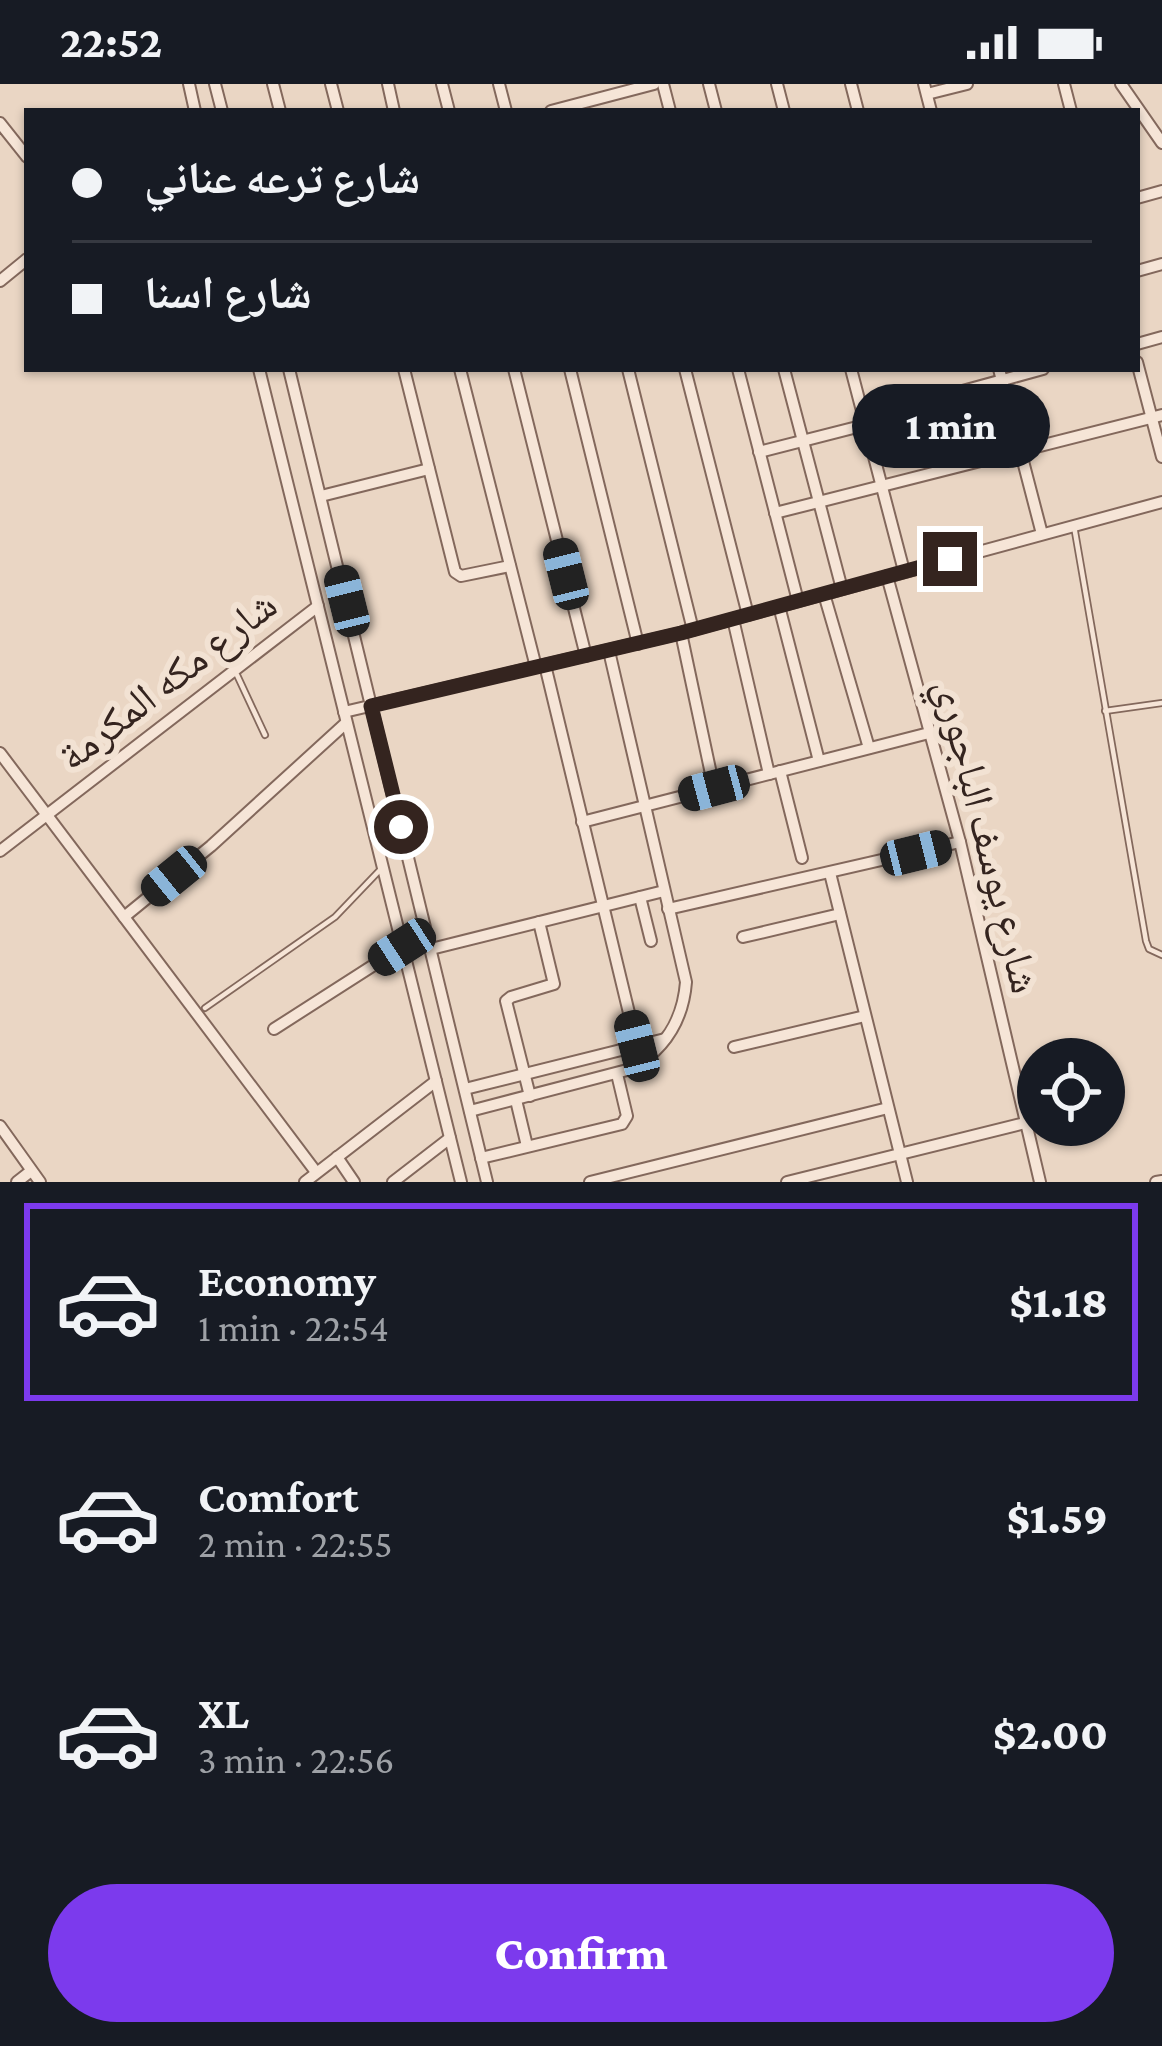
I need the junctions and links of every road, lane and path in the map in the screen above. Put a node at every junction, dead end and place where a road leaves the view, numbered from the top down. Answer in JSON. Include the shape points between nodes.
{"nodes":[{"id":1,"x":659,"y":84,"type":"edge"},
{"id":2,"x":967,"y":84,"type":"edge"},
{"id":3,"x":636,"y":86,"type":"edge"},
{"id":4,"x":926,"y":89,"type":"edge"},
{"id":5,"x":614,"y":94,"type":"junction"},
{"id":6,"x":567,"y":108,"type":"edge"},
{"id":7,"x":618,"y":108,"type":"edge"},
{"id":8,"x":1140,"y":111,"type":"edge"},
{"id":9,"x":0,"y":123,"type":"edge"},
{"id":10,"x":1162,"y":143,"type":"edge"},
{"id":11,"x":24,"y":153,"type":"edge"},
{"id":12,"x":24,"y":262,"type":"edge"},
{"id":13,"x":0,"y":281,"type":"edge"},
{"id":14,"x":1140,"y":370,"type":"edge"},
{"id":15,"x":260,"y":372,"type":"edge"},
{"id":16,"x":290,"y":372,"type":"edge"},
{"id":17,"x":405,"y":372,"type":"edge"},
{"id":18,"x":461,"y":372,"type":"edge"},
{"id":19,"x":515,"y":372,"type":"edge"},
{"id":20,"x":571,"y":372,"type":"edge"},
{"id":21,"x":629,"y":372,"type":"edge"},
{"id":22,"x":686,"y":372,"type":"edge"},
{"id":23,"x":739,"y":372,"type":"edge"},
{"id":24,"x":785,"y":372,"type":"edge"},
{"id":25,"x":852,"y":372,"type":"edge"},
{"id":26,"x":1000,"y":375,"type":"edge"},
{"id":27,"x":1157,"y":417,"type":"edge"},
{"id":28,"x":865,"y":421,"type":"junction"},
{"id":29,"x":803,"y":440,"type":"junction"},
{"id":30,"x":1020,"y":451,"type":"junction"},
{"id":31,"x":759,"y":452,"type":"junction"},
{"id":32,"x":1162,"y":458,"type":"edge"},
{"id":33,"x":429,"y":469,"type":"junction"},
{"id":34,"x":882,"y":486,"type":"junction"},
{"id":35,"x":321,"y":496,"type":"junction"},
{"id":36,"x":819,"y":502,"type":"junction"},
{"id":37,"x":1162,"y":502,"type":"edge"},
{"id":38,"x":776,"y":513,"type":"junction"},
{"id":39,"x":1074,"y":526,"type":"junction"},
{"id":40,"x":1042,"y":534,"type":"junction"},
{"id":41,"x":510,"y":566,"type":"junction"},
{"id":42,"x":904,"y":571,"type":"junction"},
{"id":43,"x":887,"y":576,"type":"junction"},
{"id":44,"x":842,"y":589,"type":"junction"},
{"id":45,"x":824,"y":594,"type":"junction"},
{"id":46,"x":798,"y":601,"type":"junction"},
{"id":47,"x":318,"y":605,"type":"junction"},
{"id":48,"x":779,"y":607,"type":"junction"},
{"id":49,"x":748,"y":615,"type":"junction"},
{"id":50,"x":733,"y":620,"type":"junction"},
{"id":51,"x":687,"y":631,"type":"junction"},
{"id":52,"x":638,"y":644,"type":"junction"},
{"id":53,"x":609,"y":651,"type":"junction"},
{"id":54,"x":586,"y":656,"type":"junction"},
{"id":55,"x":541,"y":666,"type":"junction"},
{"id":56,"x":235,"y":670,"type":"junction"},
{"id":57,"x":1162,"y":703,"type":"edge"},
{"id":58,"x":371,"y":706,"type":"junction"},
{"id":59,"x":1105,"y":711,"type":"junction"},
{"id":60,"x":345,"y":718,"type":"junction"},
{"id":61,"x":929,"y":733,"type":"junction"},
{"id":62,"x":265,"y":735,"type":"dead end"},
{"id":63,"x":868,"y":748,"type":"junction"},
{"id":64,"x":0,"y":753,"type":"edge"},
{"id":65,"x":819,"y":761,"type":"junction"},
{"id":66,"x":775,"y":773,"type":"junction"},
{"id":67,"x":714,"y":788,"type":"junction"},
{"id":68,"x":644,"y":807,"type":"junction"},
{"id":69,"x":47,"y":814,"type":"junction"},
{"id":70,"x":582,"y":822,"type":"junction"},
{"id":71,"x":960,"y":842,"type":"junction"},
{"id":72,"x":0,"y":851,"type":"edge"},
{"id":73,"x":802,"y":858,"type":"dead end"},
{"id":74,"x":382,"y":867,"type":"junction"},
{"id":75,"x":830,"y":873,"type":"junction"},
{"id":76,"x":664,"y":891,"type":"junction"},
{"id":77,"x":640,"y":896,"type":"junction"},
{"id":78,"x":601,"y":906,"type":"junction"},
{"id":79,"x":668,"y":909,"type":"junction"},
{"id":80,"x":840,"y":914,"type":"junction"},
{"id":81,"x":124,"y":917,"type":"junction"},
{"id":82,"x":539,"y":922,"type":"junction"},
{"id":83,"x":743,"y":937,"type":"dead end"},
{"id":84,"x":651,"y":941,"type":"dead end"},
{"id":85,"x":402,"y":947,"type":"junction"},
{"id":86,"x":430,"y":949,"type":"junction"},
{"id":87,"x":1162,"y":956,"type":"edge"},
{"id":88,"x":206,"y":1008,"type":"dead end"},
{"id":89,"x":865,"y":1016,"type":"junction"},
{"id":90,"x":274,"y":1029,"type":"dead end"},
{"id":91,"x":668,"y":1039,"type":"junction"},
{"id":92,"x":637,"y":1046,"type":"junction"},
{"id":93,"x":734,"y":1047,"type":"dead end"},
{"id":94,"x":564,"y":1065,"type":"junction"},
{"id":95,"x":524,"y":1074,"type":"junction"},
{"id":96,"x":617,"y":1074,"type":"junction"},
{"id":97,"x":436,"y":1082,"type":"junction"},
{"id":98,"x":569,"y":1086,"type":"junction"},
{"id":99,"x":465,"y":1089,"type":"junction"},
{"id":100,"x":1017,"y":1089,"type":"edge"},
{"id":101,"x":523,"y":1098,"type":"junction"},
{"id":102,"x":888,"y":1108,"type":"junction"},
{"id":103,"x":470,"y":1112,"type":"junction"},
{"id":104,"x":1017,"y":1126,"type":"edge"},
{"id":105,"x":2,"y":1132,"type":"edge"},
{"id":106,"x":450,"y":1138,"type":"junction"},
{"id":107,"x":1031,"y":1146,"type":"edge"},
{"id":108,"x":527,"y":1147,"type":"junction"},
{"id":109,"x":900,"y":1154,"type":"junction"},
{"id":110,"x":337,"y":1157,"type":"junction"},
{"id":111,"x":481,"y":1157,"type":"junction"},
{"id":112,"x":31,"y":1171,"type":"junction"},
{"id":113,"x":316,"y":1172,"type":"junction"},
{"id":114,"x":459,"y":1181,"type":"edge"},
{"id":115,"x":17,"y":1182,"type":"edge"},
{"id":116,"x":40,"y":1182,"type":"edge"},
{"id":117,"x":305,"y":1182,"type":"edge"},
{"id":118,"x":354,"y":1182,"type":"edge"},
{"id":119,"x":393,"y":1182,"type":"edge"},
{"id":120,"x":487,"y":1182,"type":"edge"},
{"id":121,"x":590,"y":1182,"type":"edge"},
{"id":122,"x":787,"y":1182,"type":"edge"},
{"id":123,"x":907,"y":1182,"type":"edge"},
{"id":124,"x":1040,"y":1182,"type":"edge"}],
"edges":[{"from":1,"to":3,"type":"street"},
{"from":2,"to":4,"type":"street"},
{"from":3,"to":5,"type":"street"},
{"from":5,"to":6,"type":"street"},
{"from":5,"to":7,"type":"street"},
{"from":8,"to":10,"type":"street"},
{"from":9,"to":11,"type":"street"},
{"from":12,"to":13,"type":"street"},
{"from":14,"to":27,"type":"street"},
{"from":15,"to":47,"type":"street"},
{"from":16,"to":35,"type":"street"},
{"from":17,"to":33,"type":"street"},
{"from":18,"to":41,"type":"street"},
{"from":19,"to":54,"type":"street"},
{"from":20,"to":52,"type":"street"},
{"from":21,"to":51,"type":"street"},
{"from":22,"to":49,"type":"street"},
{"from":23,"to":31,"type":"street"},
{"from":24,"to":29,"type":"street"},
{"from":25,"to":28,"type":"street"},
{"from":26,"to":28,"type":"street"},
{"from":26,"to":30,"type":"street"},
{"from":27,"to":30,"type":"street"},
{"from":27,"to":32,"type":"street"},
{"from":28,"to":29,"type":"street"},
{"from":28,"to":34,"type":"street"},
{"from":29,"to":31,"type":"street"},
{"from":29,"to":36,"type":"street"},
{"from":30,"to":34,"type":"street"},
{"from":30,"to":40,"type":"street"},
{"from":31,"to":38,"type":"street"},
{"from":33,"to":35,"type":"street"},
{"from":33,"to":41,"type":"street","via":[[455,572]]},
{"from":34,"to":36,"type":"street"},
{"from":34,"to":42,"type":"street"},
{"from":35,"to":58,"type":"street"},
{"from":36,"to":38,"type":"street"},
{"from":36,"to":44,"type":"street"},
{"from":37,"to":39,"type":"street"},
{"from":38,"to":46,"type":"street"},
{"from":39,"to":40,"type":"street"},
{"from":39,"to":59,"type":"lane"},
{"from":40,"to":42,"type":"street"},
{"from":41,"to":55,"type":"street"},
{"from":42,"to":43,"type":"street"},
{"from":43,"to":44,"type":"street"},
{"from":43,"to":61,"type":"street","name":"شارع يوسف الباجوري"},
{"from":44,"to":45,"type":"street"},
{"from":45,"to":46,"type":"street"},
{"from":45,"to":63,"type":"street"},
{"from":46,"to":48,"type":"street"},
{"from":47,"to":56,"type":"street","name":"شارع مكه المكرمة"},
{"from":47,"to":60,"type":"street"},
{"from":48,"to":49,"type":"street"},
{"from":48,"to":65,"type":"street"},
{"from":49,"to":50,"type":"street"},
{"from":50,"to":51,"type":"street"},
{"from":50,"to":66,"type":"street"},
{"from":51,"to":52,"type":"street"},
{"from":51,"to":67,"type":"street"},
{"from":52,"to":53,"type":"street"},
{"from":53,"to":54,"type":"street"},
{"from":53,"to":68,"type":"street"},
{"from":54,"to":55,"type":"street"},
{"from":55,"to":58,"type":"street"},
{"from":55,"to":70,"type":"street"},
{"from":56,"to":62,"type":"lane"},
{"from":56,"to":69,"type":"street","name":"شارع مكه المكرمة"},
{"from":57,"to":59,"type":"lane"},
{"from":58,"to":60,"type":"street"},
{"from":58,"to":86,"type":"street"},
{"from":59,"to":87,"type":"lane","via":[[1146,941]]},
{"from":60,"to":74,"type":"street"},
{"from":60,"to":81,"type":"street"},
{"from":61,"to":63,"type":"street"},
{"from":61,"to":71,"type":"street","name":"شارع يوسف الباجوري"},
{"from":63,"to":65,"type":"street"},
{"from":64,"to":69,"type":"street"},
{"from":65,"to":66,"type":"street"},
{"from":66,"to":67,"type":"street"},
{"from":66,"to":73,"type":"street"},
{"from":67,"to":68,"type":"street"},
{"from":68,"to":70,"type":"street"},
{"from":68,"to":76,"type":"street"},
{"from":69,"to":72,"type":"street","name":"شارع مكه المكرمة"},
{"from":69,"to":81,"type":"street"},
{"from":70,"to":78,"type":"street"},
{"from":71,"to":75,"type":"street"},
{"from":71,"to":100,"type":"street","name":"شارع يوسف الباجوري"},
{"from":74,"to":85,"type":"street"},
{"from":74,"to":88,"type":"lane","via":[[335,917]]},
{"from":75,"to":79,"type":"street"},
{"from":75,"to":80,"type":"street"},
{"from":76,"to":77,"type":"street"},
{"from":76,"to":79,"type":"street"},
{"from":77,"to":78,"type":"street"},
{"from":77,"to":84,"type":"street"},
{"from":78,"to":82,"type":"street"},
{"from":78,"to":92,"type":"street"},
{"from":79,"to":91,"type":"street","via":[[686,982]]},
{"from":80,"to":83,"type":"street"},
{"from":80,"to":89,"type":"street"},
{"from":81,"to":113,"type":"street"},
{"from":82,"to":86,"type":"street"},
{"from":82,"to":95,"type":"street","via":[[554,984],[506,1001]]},
{"from":85,"to":90,"type":"street"},
{"from":85,"to":97,"type":"street"},
{"from":86,"to":99,"type":"street"},
{"from":89,"to":93,"type":"street"},
{"from":89,"to":102,"type":"street"},
{"from":91,"to":92,"type":"street"},
{"from":91,"to":96,"type":"street"},
{"from":92,"to":94,"type":"street"},
{"from":94,"to":95,"type":"street"},
{"from":94,"to":98,"type":"street"},
{"from":95,"to":99,"type":"street"},
{"from":95,"to":101,"type":"street"},
{"from":96,"to":98,"type":"street"},
{"from":96,"to":108,"type":"street","via":[[622,1124]]},
{"from":97,"to":106,"type":"street"},
{"from":97,"to":110,"type":"street"},
{"from":98,"to":101,"type":"street"},
{"from":99,"to":103,"type":"street"},
{"from":101,"to":103,"type":"street"},
{"from":101,"to":108,"type":"street"},
{"from":102,"to":109,"type":"street"},
{"from":102,"to":121,"type":"street"},
{"from":103,"to":111,"type":"street"},
{"from":104,"to":109,"type":"street"},
{"from":105,"to":112,"type":"street"},
{"from":106,"to":114,"type":"street"},
{"from":106,"to":119,"type":"street"},
{"from":107,"to":124,"type":"street","name":"شارع يوسف الباجوري"},
{"from":108,"to":111,"type":"street"},
{"from":109,"to":122,"type":"street"},
{"from":109,"to":123,"type":"street"},
{"from":110,"to":113,"type":"street"},
{"from":110,"to":118,"type":"street"},
{"from":111,"to":120,"type":"street"},
{"from":112,"to":115,"type":"street"},
{"from":112,"to":116,"type":"street"},
{"from":113,"to":117,"type":"street"}]}
